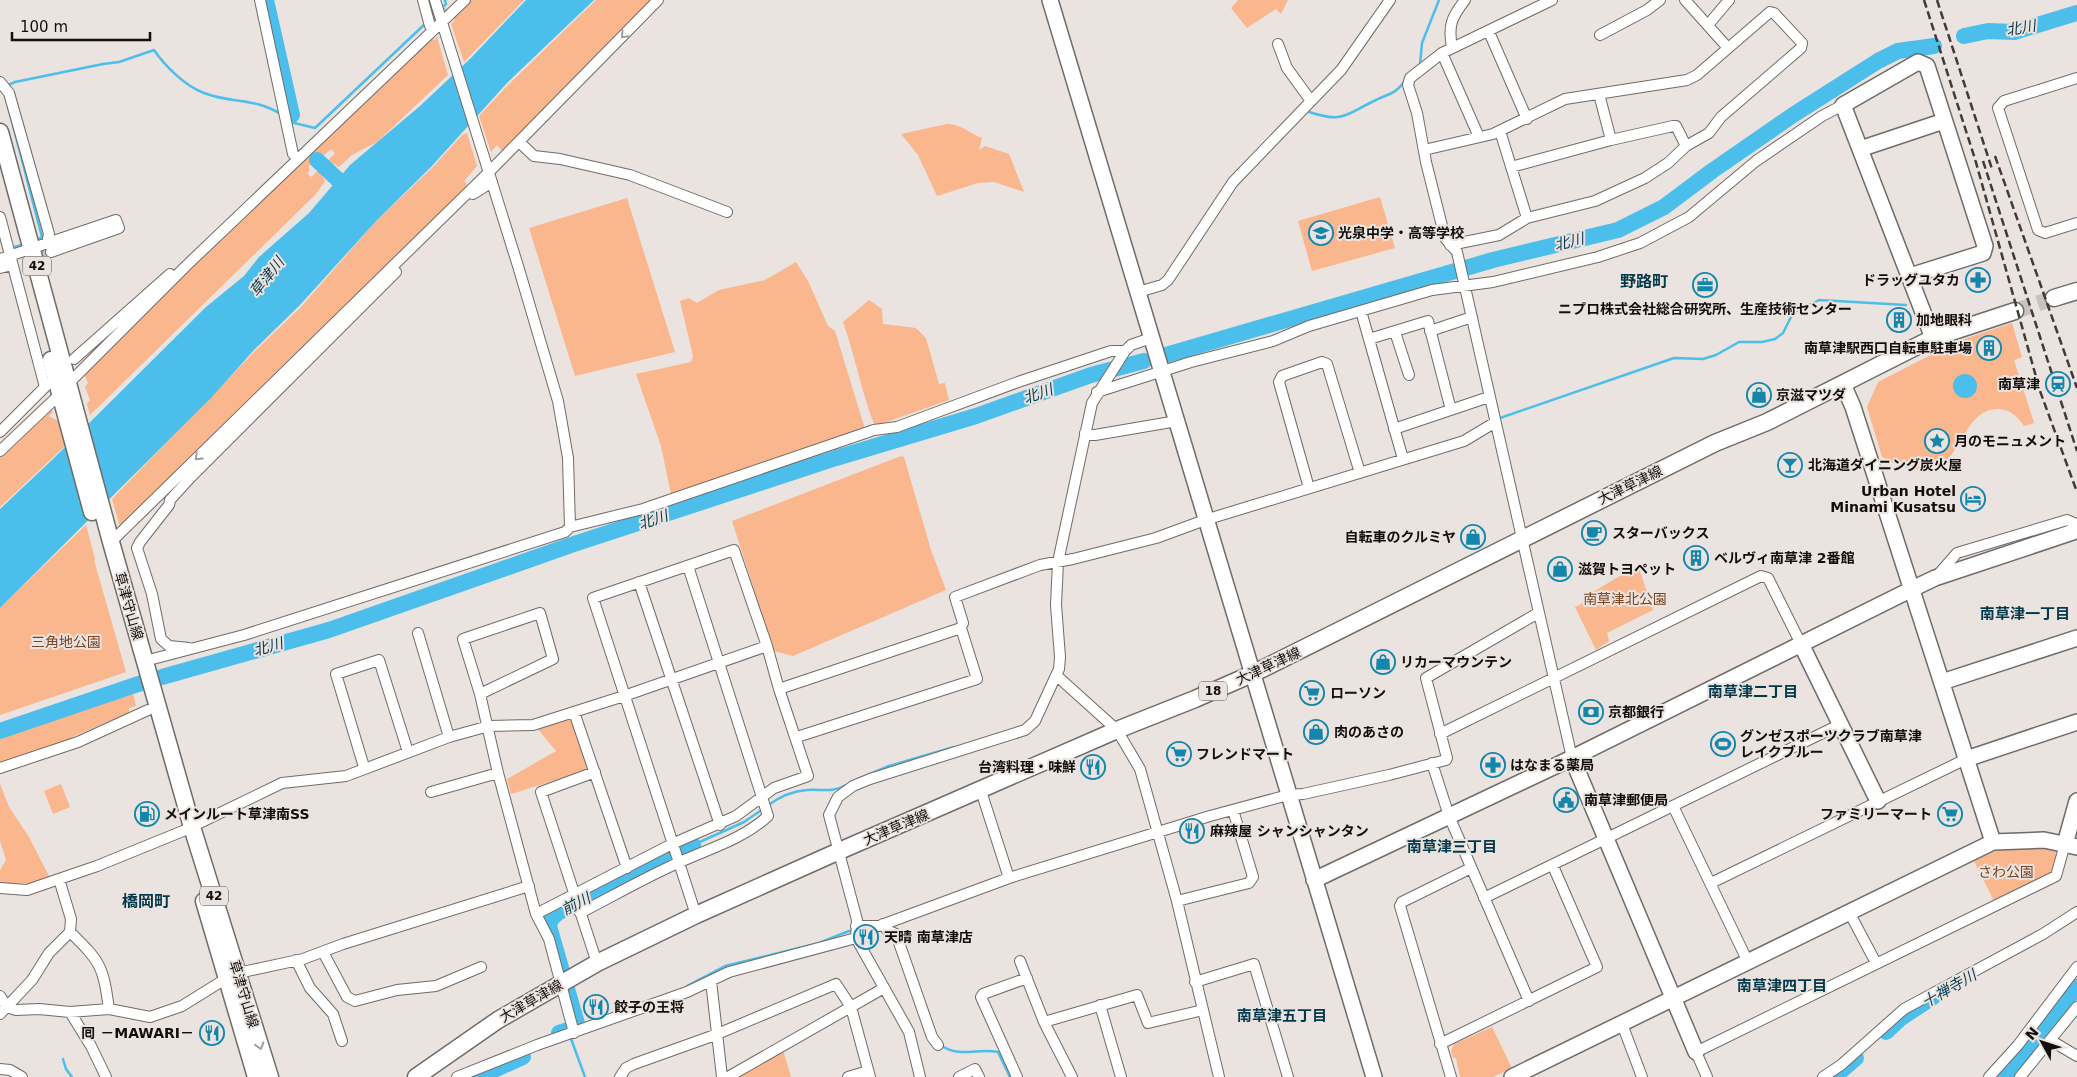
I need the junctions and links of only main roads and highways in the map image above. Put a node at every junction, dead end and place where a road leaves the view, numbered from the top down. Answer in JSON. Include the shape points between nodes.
{"nodes":[{"id":1,"x":0,"y":132,"type":"edge"},
{"id":2,"x":0,"y":172,"type":"edge"},
{"id":3,"x":22,"y":256,"type":"edge"},
{"id":4,"x":2077,"y":290,"type":"edge"},
{"id":5,"x":2054,"y":298,"type":"tunnel mouth"},
{"id":6,"x":2015,"y":311,"type":"tunnel mouth"},
{"id":7,"x":232,"y":975,"type":"junction"},
{"id":8,"x":256,"y":1077,"type":"edge"},
{"id":9,"x":270,"y":1077,"type":"edge"},
{"id":10,"x":416,"y":1077,"type":"edge"}],
"edges":[{"from":1,"to":3,"type":"main road","name":"草津守山線","number":"42"},
{"from":2,"to":3,"type":"main road","name":"草津守山線","number":"42"},
{"from":3,"to":7,"type":"main road","name":"草津守山線","number":"42","via":[[106,535],[152,714]]},
{"from":4,"to":5,"type":"main road"},
{"from":6,"to":10,"type":"main road","name":"大津草津線","number":"18","via":[[1933,338],[1252,674],[696,915],[597,963],[498,1020]]},
{"from":7,"to":8,"type":"main road","name":"草津守山線","number":"42"},
{"from":7,"to":9,"type":"main road","name":"草津守山線","number":"42","one_way":true}]}
